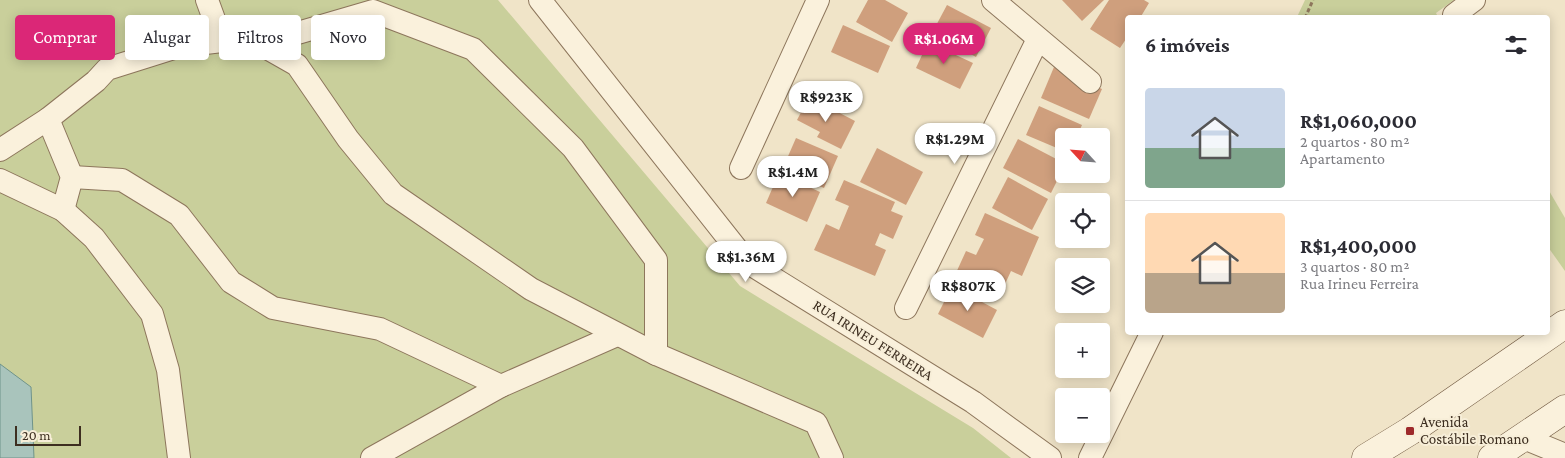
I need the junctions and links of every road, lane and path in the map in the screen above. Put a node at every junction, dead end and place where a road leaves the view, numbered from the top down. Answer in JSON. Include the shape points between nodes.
{"nodes":[{"id":1,"x":207,"y":0,"type":"edge"},
{"id":2,"x":540,"y":0,"type":"edge"},
{"id":3,"x":818,"y":0,"type":"edge"},
{"id":4,"x":993,"y":0,"type":"edge"},
{"id":5,"x":1313,"y":0,"type":"edge"},
{"id":6,"x":1474,"y":0,"type":"edge"},
{"id":7,"x":1306,"y":15,"type":"edge"},
{"id":8,"x":1454,"y":15,"type":"dead end"},
{"id":9,"x":301,"y":32,"type":"edge"},
{"id":10,"x":219,"y":33,"type":"edge"},
{"id":11,"x":1038,"y":39,"type":"junction"},
{"id":12,"x":219,"y":41,"type":"edge"},
{"id":13,"x":288,"y":60,"type":"edge"},
{"id":14,"x":1090,"y":82,"type":"dead end"},
{"id":15,"x":48,"y":119,"type":"junction"},
{"id":16,"x":0,"y":150,"type":"edge"},
{"id":17,"x":742,"y":168,"type":"dead end"},
{"id":18,"x":72,"y":177,"type":"junction"},
{"id":19,"x":0,"y":180,"type":"edge"},
{"id":20,"x":63,"y":210,"type":"junction"},
{"id":21,"x":906,"y":308,"type":"dead end"},
{"id":22,"x":1565,"y":324,"type":"edge"},
{"id":23,"x":1550,"y":334,"type":"edge"},
{"id":24,"x":617,"y":335,"type":"junction"},
{"id":25,"x":1151,"y":335,"type":"edge"},
{"id":26,"x":1549,"y":335,"type":"edge"},
{"id":27,"x":656,"y":354,"type":"junction"},
{"id":28,"x":501,"y":386,"type":"junction"},
{"id":29,"x":1565,"y":410,"type":"edge"},
{"id":30,"x":1524,"y":438,"type":"junction"},
{"id":31,"x":1565,"y":454,"type":"edge"},
{"id":32,"x":179,"y":458,"type":"edge"},
{"id":33,"x":372,"y":458,"type":"edge"},
{"id":34,"x":832,"y":458,"type":"edge"},
{"id":35,"x":1050,"y":458,"type":"edge"},
{"id":36,"x":1090,"y":458,"type":"edge"},
{"id":37,"x":1366,"y":458,"type":"edge"},
{"id":38,"x":1492,"y":458,"type":"edge"}],
"edges":[{"from":1,"to":10,"type":"street"},
{"from":2,"to":35,"type":"street","name":"RUA IRINEU FERREIRA","via":[[747,262],[973,402]]},
{"from":3,"to":17,"type":"street"},
{"from":4,"to":11,"type":"street"},
{"from":5,"to":7,"type":"path"},
{"from":6,"to":8,"type":"street"},
{"from":9,"to":27,"type":"street","via":[[373,11],[473,49],[573,148],[656,260]]},
{"from":11,"to":14,"type":"street"},
{"from":11,"to":21,"type":"street"},
{"from":12,"to":15,"type":"street","via":[[180,46],[107,69]]},
{"from":13,"to":24,"type":"street","via":[[297,65],[348,139],[393,194],[531,289]]},
{"from":15,"to":16,"type":"street"},
{"from":15,"to":18,"type":"street"},
{"from":18,"to":20,"type":"street"},
{"from":18,"to":28,"type":"street","via":[[122,180],[179,214],[230,282],[274,308],[380,329]]},
{"from":19,"to":20,"type":"street"},
{"from":20,"to":32,"type":"street","via":[[94,238],[152,314],[168,370]]},
{"from":22,"to":23,"type":"main road"},
{"from":24,"to":27,"type":"street"},
{"from":24,"to":28,"type":"street"},
{"from":25,"to":36,"type":"street"},
{"from":26,"to":37,"type":"main road"},
{"from":27,"to":34,"type":"street","via":[[816,423]]},
{"from":28,"to":33,"type":"street"},
{"from":29,"to":30,"type":"main road"},
{"from":30,"to":31,"type":"street"},
{"from":30,"to":38,"type":"main road"}]}
